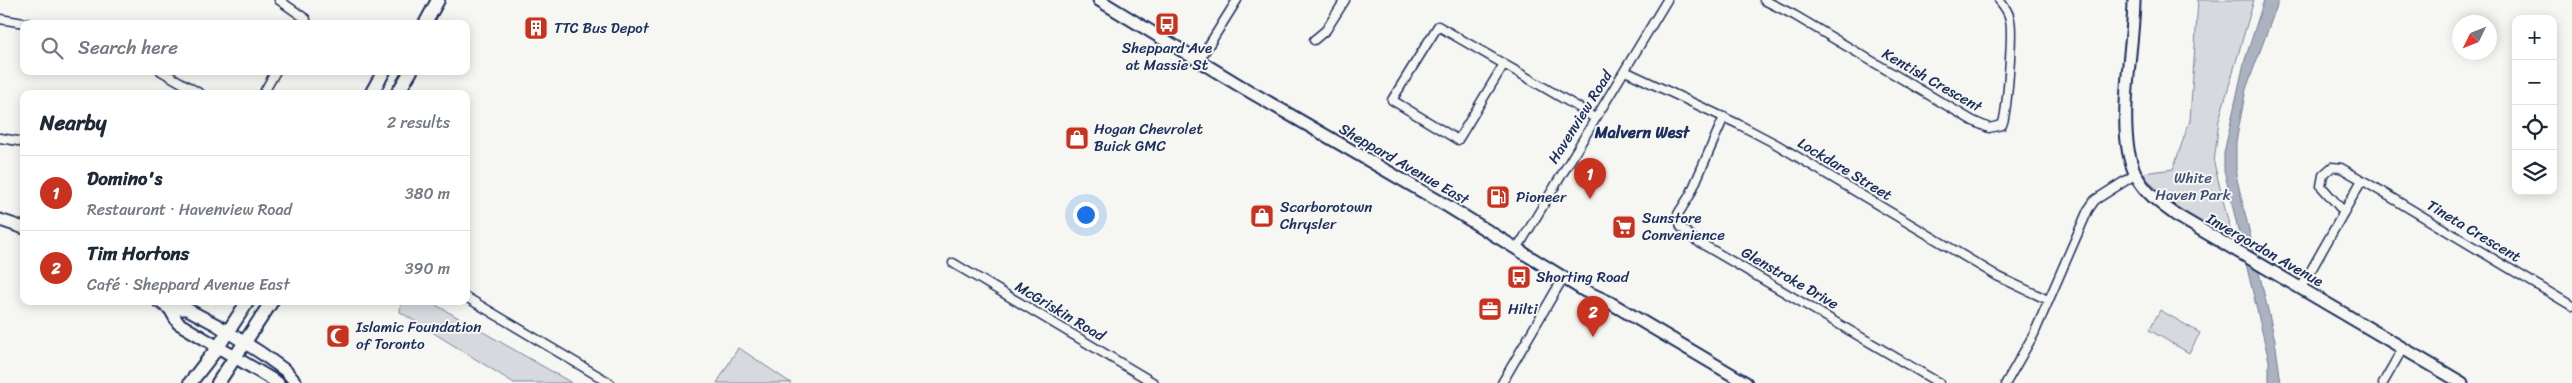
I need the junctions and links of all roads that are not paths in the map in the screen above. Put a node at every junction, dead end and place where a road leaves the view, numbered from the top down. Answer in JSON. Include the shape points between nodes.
{"nodes":[{"id":1,"x":279,"y":0,"type":"edge"},
{"id":2,"x":438,"y":0,"type":"edge"},
{"id":3,"x":1099,"y":0,"type":"edge"},
{"id":4,"x":1237,"y":0,"type":"edge"},
{"id":5,"x":1345,"y":0,"type":"edge"},
{"id":6,"x":1667,"y":0,"type":"edge"},
{"id":7,"x":1764,"y":0,"type":"edge"},
{"id":8,"x":1999,"y":0,"type":"edge"},
{"id":9,"x":2134,"y":0,"type":"edge"},
{"id":10,"x":0,"y":19,"type":"edge"},
{"id":11,"x":306,"y":20,"type":"edge"},
{"id":12,"x":427,"y":20,"type":"edge"},
{"id":13,"x":20,"y":22,"type":"edge"},
{"id":14,"x":1314,"y":40,"type":"dead end"},
{"id":15,"x":1200,"y":61,"type":"junction"},
{"id":16,"x":1504,"y":64,"type":"junction"},
{"id":17,"x":1624,"y":71,"type":"junction"},
{"id":18,"x":168,"y":75,"type":"edge"},
{"id":19,"x":274,"y":75,"type":"edge"},
{"id":20,"x":382,"y":75,"type":"edge"},
{"id":21,"x":409,"y":75,"type":"edge"},
{"id":22,"x":194,"y":90,"type":"edge"},
{"id":23,"x":265,"y":90,"type":"edge"},
{"id":24,"x":373,"y":90,"type":"edge"},
{"id":25,"x":399,"y":90,"type":"edge"},
{"id":26,"x":1594,"y":118,"type":"junction"},
{"id":27,"x":1724,"y":118,"type":"junction"},
{"id":28,"x":0,"y":138,"type":"edge"},
{"id":29,"x":20,"y":141,"type":"edge"},
{"id":30,"x":2136,"y":174,"type":"junction"},
{"id":31,"x":2362,"y":180,"type":"junction"},
{"id":32,"x":2344,"y":212,"type":"junction"},
{"id":33,"x":0,"y":220,"type":"edge"},
{"id":34,"x":20,"y":227,"type":"edge"},
{"id":35,"x":1517,"y":249,"type":"junction"},
{"id":36,"x":952,"y":262,"type":"dead end"},
{"id":37,"x":1563,"y":278,"type":"junction"},
{"id":38,"x":2301,"y":288,"type":"junction"},
{"id":39,"x":470,"y":299,"type":"edge"},
{"id":40,"x":2048,"y":300,"type":"junction"},
{"id":41,"x":164,"y":305,"type":"edge"},
{"id":42,"x":245,"y":305,"type":"edge"},
{"id":43,"x":269,"y":305,"type":"edge"},
{"id":44,"x":2572,"y":306,"type":"edge"},
{"id":45,"x":170,"y":309,"type":"junction"},
{"id":46,"x":228,"y":332,"type":"junction"},
{"id":47,"x":245,"y":343,"type":"junction"},
{"id":48,"x":218,"y":347,"type":"junction"},
{"id":49,"x":2403,"y":348,"type":"junction"},
{"id":50,"x":236,"y":358,"type":"junction"},
{"id":51,"x":190,"y":383,"type":"edge"},
{"id":52,"x":218,"y":383,"type":"edge"},
{"id":53,"x":278,"y":383,"type":"edge"},
{"id":54,"x":296,"y":383,"type":"edge"},
{"id":55,"x":610,"y":383,"type":"edge"},
{"id":56,"x":1154,"y":383,"type":"edge"},
{"id":57,"x":1502,"y":383,"type":"edge"},
{"id":58,"x":1746,"y":383,"type":"edge"},
{"id":59,"x":1939,"y":383,"type":"edge"},
{"id":60,"x":2006,"y":383,"type":"edge"},
{"id":61,"x":2383,"y":383,"type":"edge"},
{"id":62,"x":2462,"y":383,"type":"edge"}],
"edges":[{"from":1,"to":11,"type":"street"},
{"from":2,"to":12,"type":"main road"},
{"from":3,"to":15,"type":"street","name":"Sheppard Avenue East"},
{"from":4,"to":15,"type":"street"},
{"from":5,"to":14,"type":"street","via":[[1326,30]]},
{"from":6,"to":17,"type":"street","name":"Havenview Road"},
{"from":7,"to":8,"type":"street","name":"Kentish Crescent","via":[[1989,128],[2002,125],[2005,110],[2011,28],[2008,12]]},
{"from":9,"to":30,"type":"street","name":"Invergordon Avenue","via":[[2127,107],[2129,154]]},
{"from":10,"to":13,"type":"street"},
{"from":15,"to":35,"type":"street","name":"Sheppard Avenue East"},
{"from":16,"to":16,"type":"street","via":[[1438,26],[1392,100],[1458,140]]},
{"from":16,"to":26,"type":"street"},
{"from":17,"to":26,"type":"street","name":"Havenview Road"},
{"from":17,"to":27,"type":"street","name":"Lockdare Street"},
{"from":18,"to":22,"type":"street"},
{"from":19,"to":23,"type":"street"},
{"from":20,"to":24,"type":"main road"},
{"from":21,"to":25,"type":"main road"},
{"from":26,"to":35,"type":"street","name":"Havenview Road"},
{"from":27,"to":40,"type":"street","name":"Lockdare Street","via":[[1776,144],[1999,277]]},
{"from":27,"to":59,"type":"street","name":"Glenstroke Drive","via":[[1690,195],[1678,214],[1681,227],[1692,238]]},
{"from":28,"to":29,"type":"street"},
{"from":30,"to":38,"type":"street","name":"Invergordon Avenue","via":[[2157,201]]},
{"from":30,"to":40,"type":"street","via":[[2095,200],[2088,210]]},
{"from":31,"to":32,"type":"street"},
{"from":31,"to":32,"type":"street","name":"Tineta Crescent","via":[[2341,168],[2332,167],[2323,175],[2320,186]]},
{"from":31,"to":44,"type":"street","name":"Tineta Crescent"},
{"from":32,"to":38,"type":"street"},
{"from":33,"to":34,"type":"street"},
{"from":35,"to":37,"type":"street","name":"Sheppard Avenue East"},
{"from":36,"to":56,"type":"street","name":"McGriskin Road"},
{"from":37,"to":57,"type":"street"},
{"from":37,"to":58,"type":"street","name":"Sheppard Avenue East"},
{"from":38,"to":49,"type":"street","name":"Invergordon Avenue"},
{"from":39,"to":55,"type":"street"},
{"from":40,"to":60,"type":"street","via":[[2028,347]]},
{"from":41,"to":45,"type":"street"},
{"from":42,"to":46,"type":"main road"},
{"from":43,"to":47,"type":"main road"},
{"from":45,"to":46,"type":"street","via":[[187,309]]},
{"from":45,"to":48,"type":"street","via":[[178,323]]},
{"from":46,"to":47,"type":"street"},
{"from":46,"to":48,"type":"main road"},
{"from":47,"to":50,"type":"main road"},
{"from":47,"to":54,"type":"street","via":[[286,371]]},
{"from":48,"to":50,"type":"street"},
{"from":48,"to":51,"type":"main road"},
{"from":49,"to":61,"type":"street"},
{"from":49,"to":62,"type":"street","name":"Invergordon Avenue"},
{"from":50,"to":52,"type":"main road"},
{"from":50,"to":53,"type":"street"}]}
